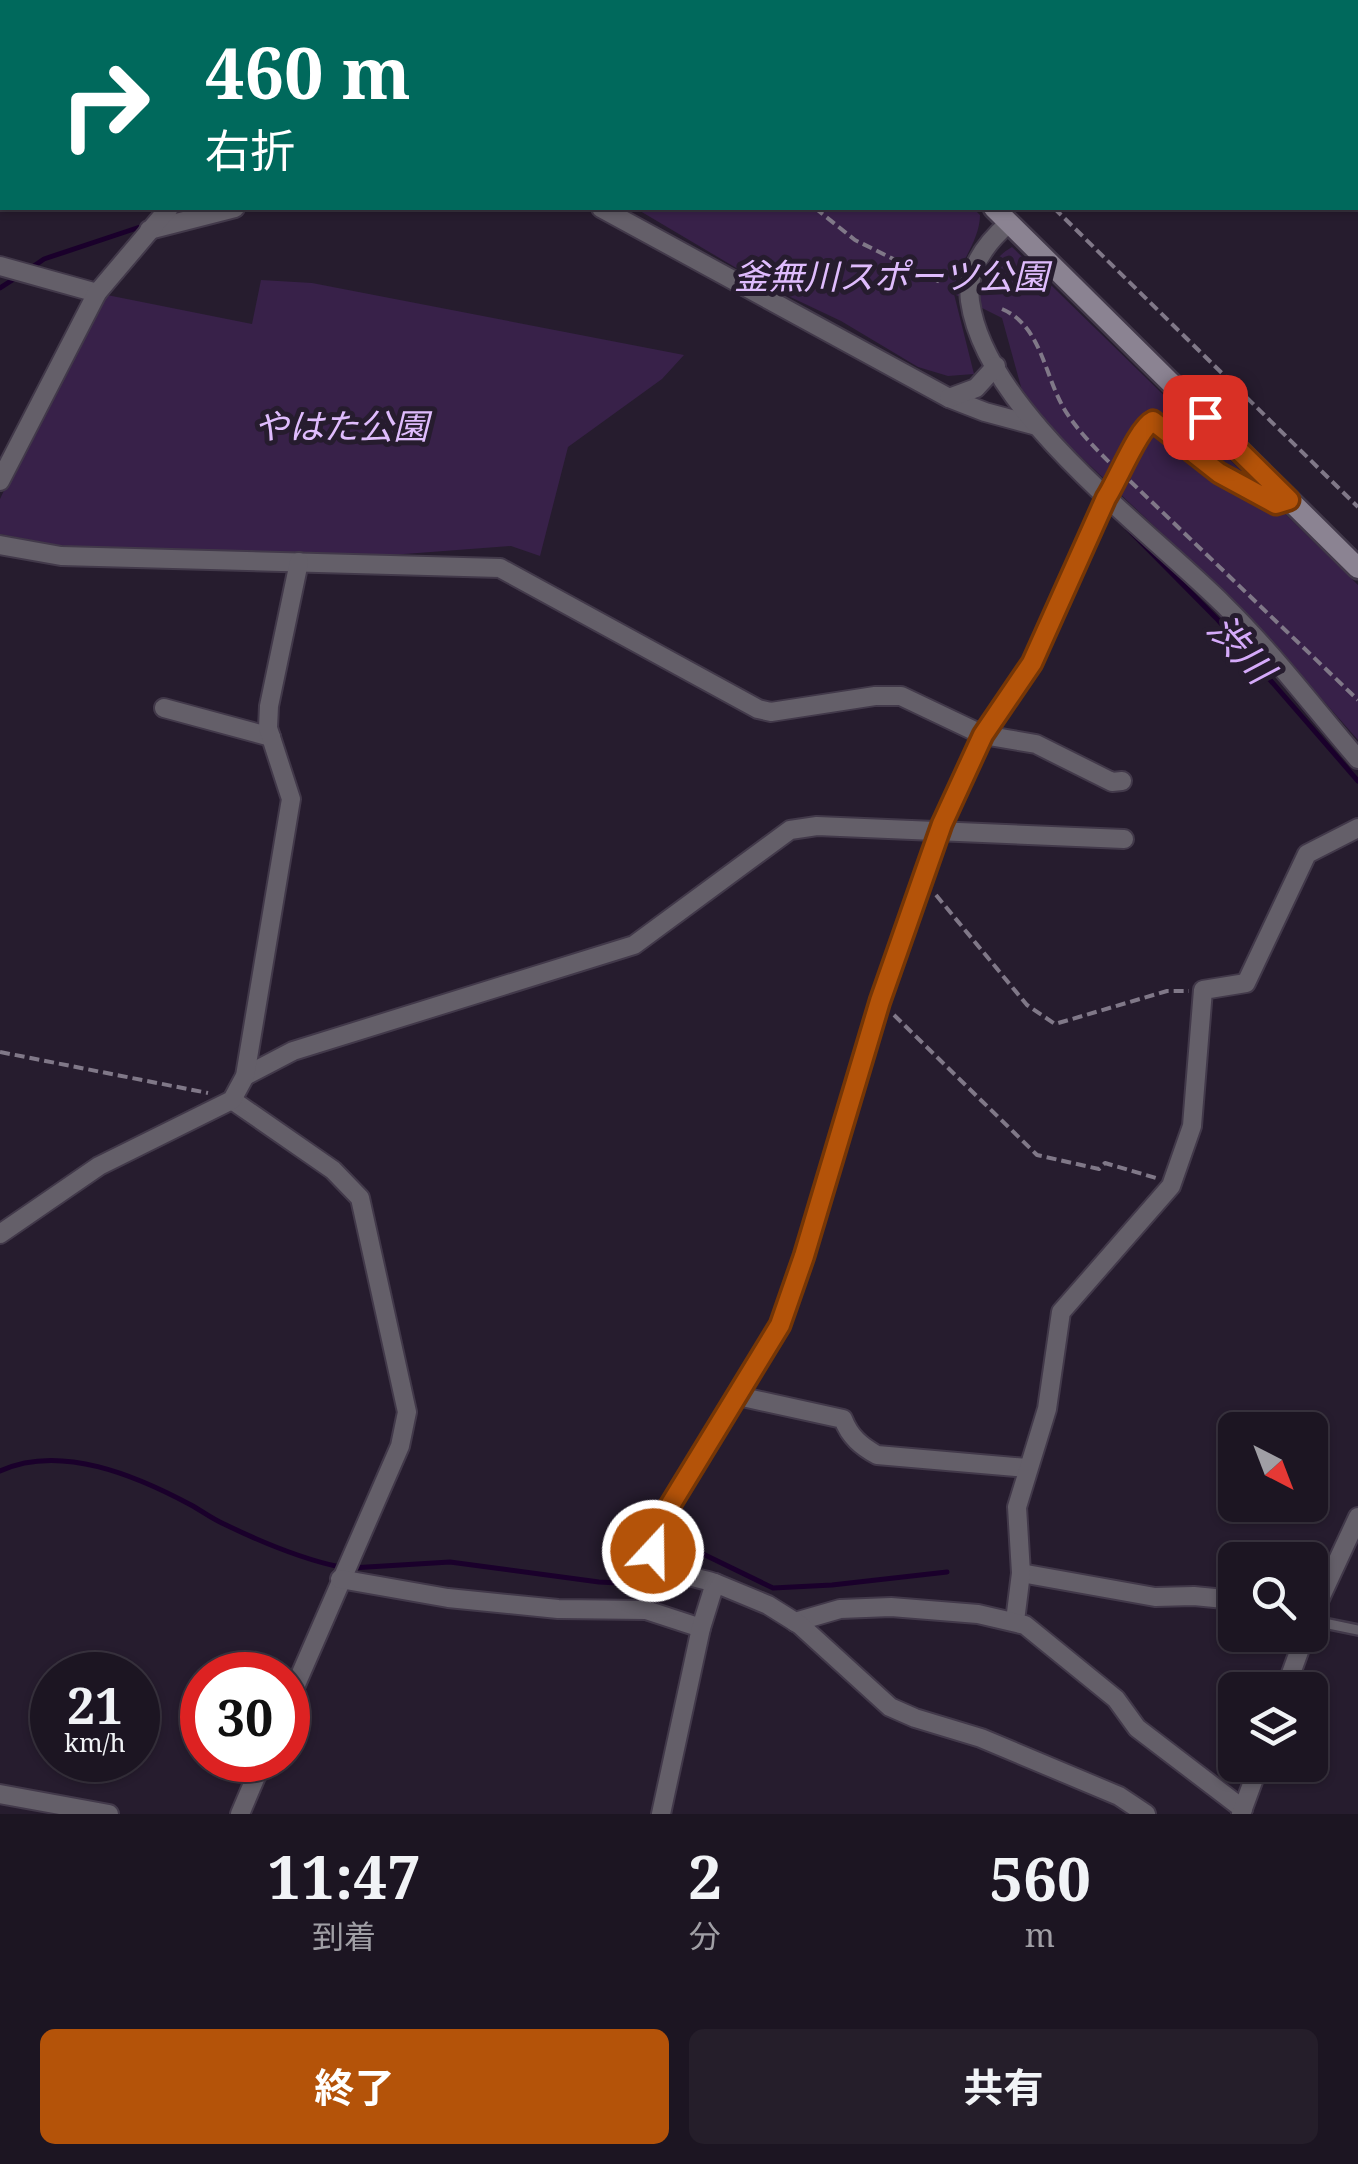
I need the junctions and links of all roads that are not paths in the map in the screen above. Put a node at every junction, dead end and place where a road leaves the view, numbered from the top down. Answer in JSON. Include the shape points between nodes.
{"nodes":[{"id":1,"x":166,"y":210,"type":"edge"},
{"id":2,"x":227,"y":210,"type":"edge"},
{"id":3,"x":606,"y":210,"type":"edge"},
{"id":4,"x":1001,"y":215,"type":"edge"},
{"id":5,"x":149,"y":230,"type":"junction"},
{"id":6,"x":5,"y":272,"type":"edge"},
{"id":7,"x":97,"y":293,"type":"junction"},
{"id":8,"x":996,"y":366,"type":"junction"},
{"id":9,"x":949,"y":398,"type":"junction"},
{"id":10,"x":1037,"y":426,"type":"junction"},
{"id":11,"x":0,"y":481,"type":"edge"},
{"id":12,"x":1106,"y":498,"type":"junction"},
{"id":13,"x":1289,"y":500,"type":"junction"},
{"id":14,"x":0,"y":544,"type":"edge"},
{"id":15,"x":299,"y":562,"type":"junction"},
{"id":16,"x":1358,"y":568,"type":"edge"},
{"id":17,"x":164,"y":708,"type":"dead end"},
{"id":18,"x":983,"y":735,"type":"junction"},
{"id":19,"x":271,"y":736,"type":"junction"},
{"id":20,"x":1358,"y":759,"type":"edge"},
{"id":21,"x":1122,"y":781,"type":"dead end"},
{"id":22,"x":1358,"y":828,"type":"edge"},
{"id":23,"x":939,"y":833,"type":"junction"},
{"id":24,"x":1124,"y":839,"type":"dead end"},
{"id":25,"x":245,"y":1076,"type":"junction"},
{"id":26,"x":232,"y":1100,"type":"junction"},
{"id":27,"x":0,"y":1234,"type":"edge"},
{"id":28,"x":738,"y":1396,"type":"junction"},
{"id":29,"x":1027,"y":1468,"type":"junction"},
{"id":30,"x":1358,"y":1517,"type":"edge"},
{"id":31,"x":1020,"y":1572,"type":"junction"},
{"id":32,"x":340,"y":1579,"type":"junction"},
{"id":33,"x":1328,"y":1580,"type":"edge"},
{"id":34,"x":716,"y":1583,"type":"junction"},
{"id":35,"x":1218,"y":1598,"type":"edge"},
{"id":36,"x":795,"y":1622,"type":"junction"},
{"id":37,"x":1015,"y":1622,"type":"junction"},
{"id":38,"x":1328,"y":1624,"type":"edge"},
{"id":39,"x":701,"y":1628,"type":"junction"},
{"id":40,"x":1358,"y":1630,"type":"edge"},
{"id":41,"x":309,"y":1652,"type":"edge"},
{"id":42,"x":254,"y":1782,"type":"edge"},
{"id":43,"x":1252,"y":1782,"type":"edge"},
{"id":44,"x":0,"y":1794,"type":"edge"},
{"id":45,"x":1242,"y":1811,"type":"edge"},
{"id":46,"x":109,"y":1814,"type":"edge"},
{"id":47,"x":240,"y":1814,"type":"edge"},
{"id":48,"x":661,"y":1814,"type":"edge"},
{"id":49,"x":1146,"y":1814,"type":"edge"}],
"edges":[{"from":1,"to":5,"type":"street"},
{"from":2,"to":5,"type":"street"},
{"from":3,"to":9,"type":"street"},
{"from":4,"to":8,"type":"street","via":[[971,282],[974,312]]},
{"from":4,"to":13,"type":"main road"},
{"from":5,"to":7,"type":"street"},
{"from":6,"to":7,"type":"street"},
{"from":7,"to":11,"type":"street"},
{"from":8,"to":9,"type":"street","via":[[976,388]]},
{"from":8,"to":10,"type":"street"},
{"from":9,"to":10,"type":"street"},
{"from":10,"to":12,"type":"street"},
{"from":12,"to":13,"type":"lane","via":[[1144,426],[1153,421],[1219,473],[1276,504]]},
{"from":12,"to":18,"type":"street","via":[[1032,663]]},
{"from":12,"to":20,"type":"street","via":[[1225,606]]},
{"from":13,"to":16,"type":"main road"},
{"from":14,"to":15,"type":"street","via":[[61,556]]},
{"from":15,"to":18,"type":"street","via":[[500,568],[758,709],[901,696]]},
{"from":15,"to":19,"type":"street","via":[[269,706]]},
{"from":17,"to":19,"type":"street"},
{"from":18,"to":21,"type":"street","via":[[1036,744]]},
{"from":18,"to":23,"type":"street"},
{"from":19,"to":25,"type":"street","via":[[291,799]]},
{"from":22,"to":29,"type":"street","via":[[1307,854],[1246,983],[1203,990],[1192,1126],[1172,1182],[1061,1312],[1047,1409]]},
{"from":23,"to":24,"type":"street"},
{"from":23,"to":25,"type":"street","via":[[790,830],[634,946],[293,1051]]},
{"from":23,"to":28,"type":"street","via":[[780,1325]]},
{"from":25,"to":26,"type":"street"},
{"from":26,"to":27,"type":"street","via":[[100,1166]]},
{"from":26,"to":32,"type":"street","via":[[332,1170],[360,1198],[407,1412],[400,1446]]},
{"from":28,"to":29,"type":"street","via":[[843,1419],[860,1445],[877,1455]]},
{"from":28,"to":34,"type":"street","via":[[653,1542],[666,1568]]},
{"from":29,"to":31,"type":"street","via":[[1017,1507]]},
{"from":30,"to":33,"type":"street"},
{"from":31,"to":35,"type":"street","via":[[1154,1597]]},
{"from":31,"to":37,"type":"street"},
{"from":32,"to":39,"type":"street","via":[[466,1600],[646,1610]]},
{"from":32,"to":41,"type":"street"},
{"from":34,"to":36,"type":"street"},
{"from":34,"to":39,"type":"street"},
{"from":36,"to":37,"type":"street","via":[[840,1608],[891,1607]]},
{"from":36,"to":49,"type":"street","via":[[890,1707],[981,1738]]},
{"from":37,"to":45,"type":"street","via":[[1116,1699],[1138,1728]]},
{"from":38,"to":40,"type":"lane"},
{"from":39,"to":48,"type":"street"},
{"from":42,"to":47,"type":"street"},
{"from":43,"to":45,"type":"street"},
{"from":44,"to":46,"type":"street"}]}
